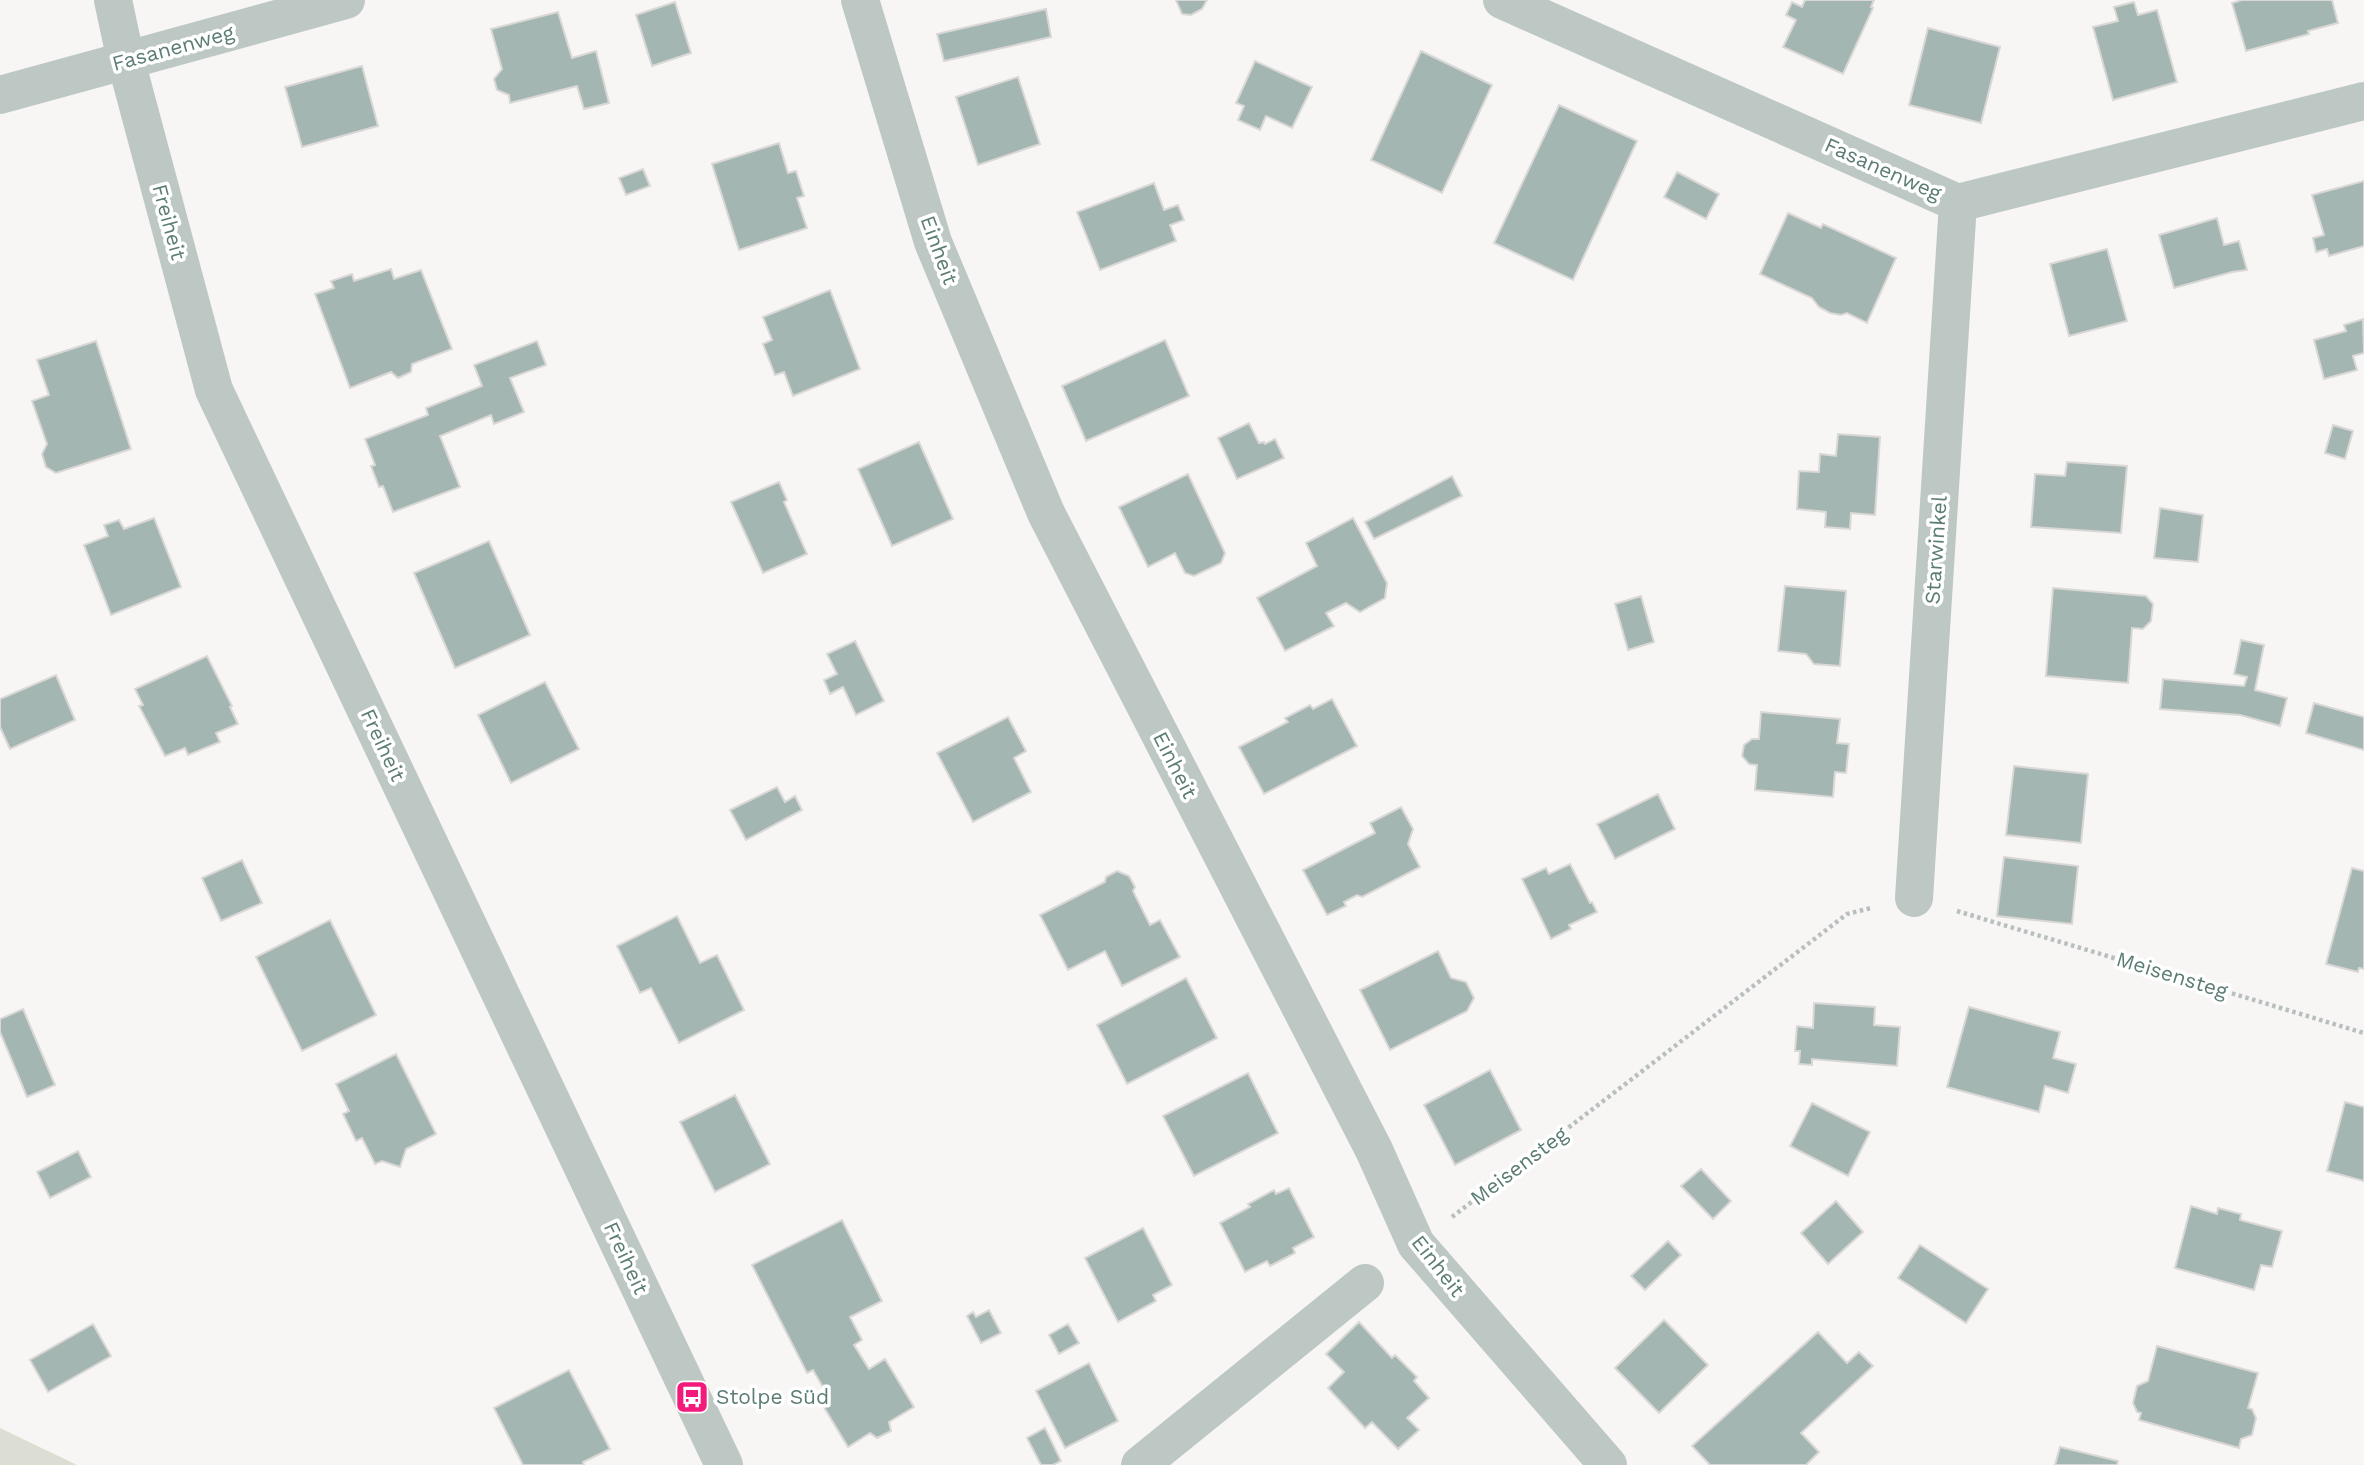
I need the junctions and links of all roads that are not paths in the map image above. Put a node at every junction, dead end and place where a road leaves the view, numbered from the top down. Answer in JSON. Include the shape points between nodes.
{"nodes":[{"id":1,"x":113,"y":0,"type":"edge"},
{"id":2,"x":346,"y":0,"type":"edge"},
{"id":3,"x":860,"y":0,"type":"edge"},
{"id":4,"x":1502,"y":0,"type":"edge"},
{"id":5,"x":126,"y":61,"type":"junction"},
{"id":6,"x":0,"y":95,"type":"edge"},
{"id":7,"x":2364,"y":101,"type":"edge"},
{"id":8,"x":1958,"y":203,"type":"junction"},
{"id":9,"x":1914,"y":898,"type":"road end"},
{"id":10,"x":1365,"y":1283,"type":"dead end"},
{"id":11,"x":724,"y":1465,"type":"edge"},
{"id":12,"x":1140,"y":1465,"type":"edge"},
{"id":13,"x":1608,"y":1465,"type":"edge"}],
"edges":[{"from":1,"to":5,"type":"street","name":"Freiheit"},
{"from":2,"to":5,"type":"street","name":"Fasanenweg"},
{"from":3,"to":13,"type":"street","name":"Einheit","via":[[933,242],[1046,513],[1374,1150],[1416,1244]]},
{"from":4,"to":8,"type":"street","name":"Fasanenweg"},
{"from":5,"to":6,"type":"street","name":"Fasanenweg"},
{"from":5,"to":11,"type":"street","name":"Freiheit","via":[[214,390]]},
{"from":7,"to":8,"type":"street","name":"Fasanenweg"},
{"from":8,"to":9,"type":"street","name":"Starwinkel"},
{"from":10,"to":12,"type":"street"}]}
